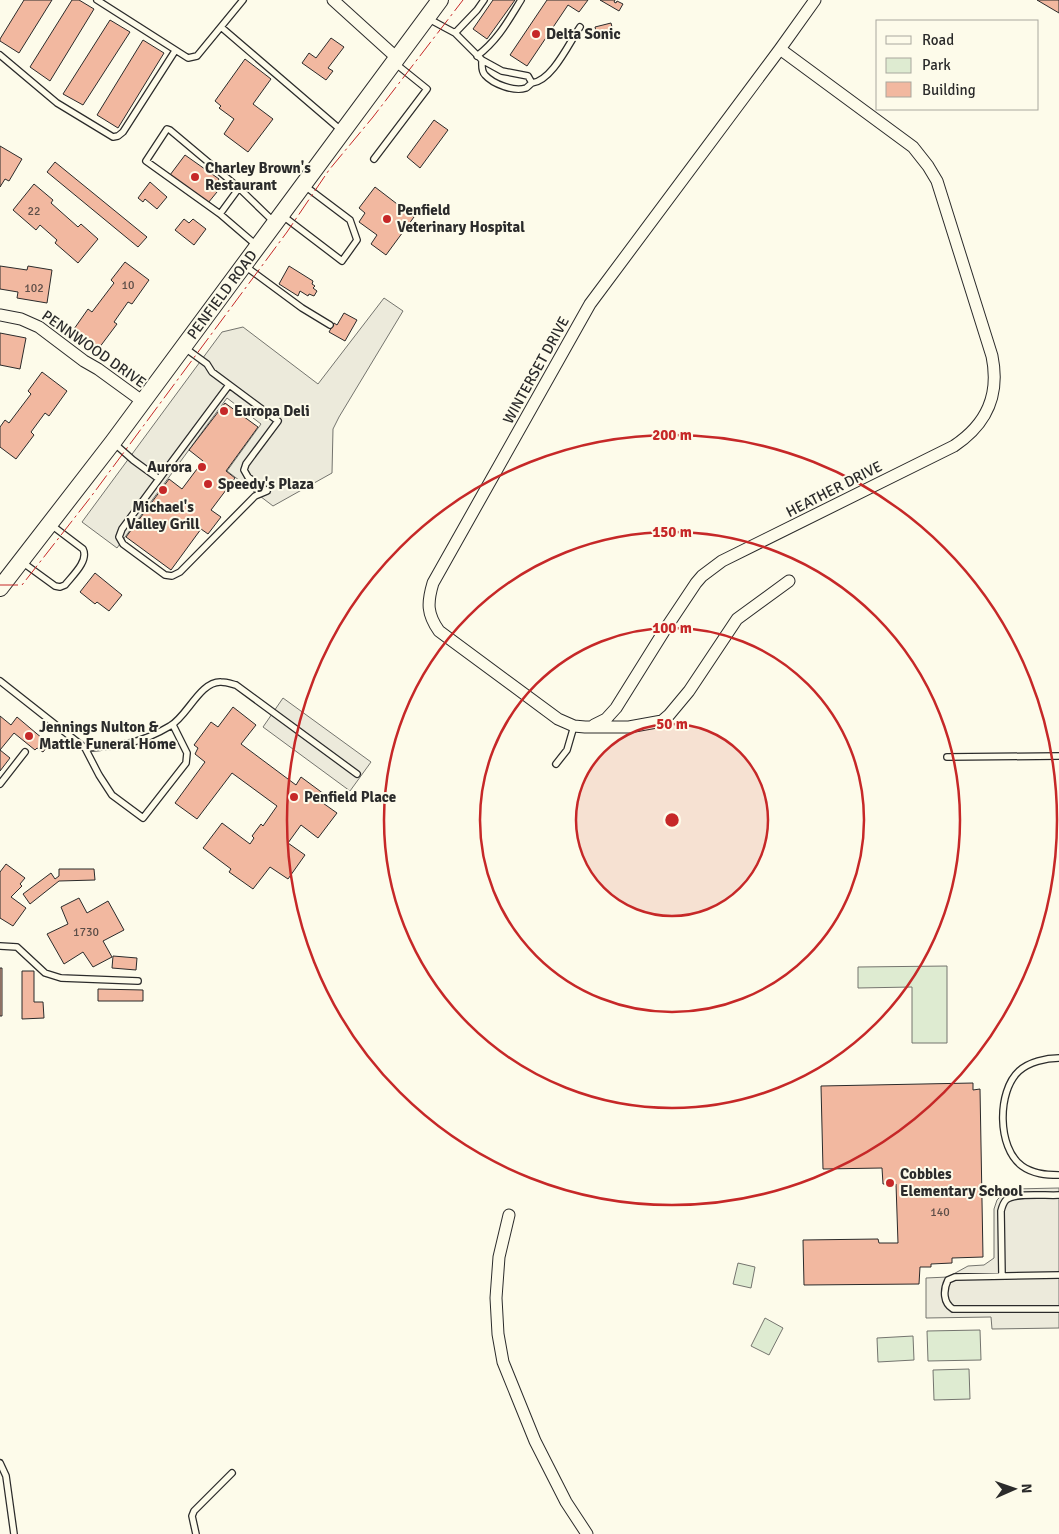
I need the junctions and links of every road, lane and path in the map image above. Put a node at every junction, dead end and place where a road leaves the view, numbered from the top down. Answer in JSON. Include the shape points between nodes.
{"nodes":[{"id":1,"x":97,"y":0,"type":"edge"},
{"id":2,"x":243,"y":0,"type":"edge"},
{"id":3,"x":333,"y":0,"type":"edge"},
{"id":4,"x":440,"y":0,"type":"edge"},
{"id":5,"x":484,"y":0,"type":"edge"},
{"id":6,"x":521,"y":0,"type":"edge"},
{"id":7,"x":815,"y":0,"type":"edge"},
{"id":8,"x":427,"y":18,"type":"junction"},
{"id":9,"x":580,"y":27,"type":"dead end"},
{"id":10,"x":220,"y":28,"type":"junction"},
{"id":11,"x":455,"y":34,"type":"junction"},
{"id":12,"x":780,"y":49,"type":"junction"},
{"id":13,"x":175,"y":51,"type":"junction"},
{"id":14,"x":0,"y":55,"type":"edge"},
{"id":15,"x":480,"y":58,"type":"junction"},
{"id":16,"x":396,"y":60,"type":"junction"},
{"id":17,"x":532,"y":83,"type":"junction"},
{"id":18,"x":344,"y":132,"type":"junction"},
{"id":19,"x":374,"y":159,"type":"dead end"},
{"id":20,"x":303,"y":185,"type":"junction"},
{"id":21,"x":239,"y":188,"type":"junction"},
{"id":22,"x":220,"y":214,"type":"junction"},
{"id":23,"x":278,"y":218,"type":"junction"},
{"id":24,"x":257,"y":246,"type":"junction"},
{"id":25,"x":243,"y":264,"type":"junction"},
{"id":26,"x":0,"y":315,"type":"edge"},
{"id":27,"x":330,"y":325,"type":"dead end"},
{"id":28,"x":183,"y":346,"type":"junction"},
{"id":29,"x":229,"y":385,"type":"junction"},
{"id":30,"x":142,"y":401,"type":"junction"},
{"id":31,"x":112,"y":442,"type":"junction"},
{"id":32,"x":159,"y":479,"type":"junction"},
{"id":33,"x":50,"y":524,"type":"junction"},
{"id":34,"x":21,"y":561,"type":"junction"},
{"id":35,"x":789,"y":581,"type":"dead end"},
{"id":36,"x":0,"y":588,"type":"edge"},
{"id":37,"x":0,"y":681,"type":"edge"},
{"id":38,"x":173,"y":725,"type":"junction"},
{"id":39,"x":579,"y":726,"type":"junction"},
{"id":40,"x":85,"y":748,"type":"junction"},
{"id":41,"x":25,"y":752,"type":"dead end"},
{"id":42,"x":1059,"y":756,"type":"edge"},
{"id":43,"x":948,"y":757,"type":"dead end"},
{"id":44,"x":556,"y":764,"type":"dead end"},
{"id":45,"x":357,"y":774,"type":"dead end"},
{"id":46,"x":0,"y":784,"type":"edge"},
{"id":47,"x":0,"y":946,"type":"edge"},
{"id":48,"x":138,"y":980,"type":"dead end"},
{"id":49,"x":1059,"y":1058,"type":"edge"},
{"id":50,"x":1059,"y":1175,"type":"edge"},
{"id":51,"x":1059,"y":1195,"type":"edge"},
{"id":52,"x":509,"y":1215,"type":"dead end"},
{"id":53,"x":1059,"y":1275,"type":"edge"},
{"id":54,"x":1002,"y":1276,"type":"junction"},
{"id":55,"x":1059,"y":1309,"type":"edge"},
{"id":56,"x":0,"y":1463,"type":"edge"},
{"id":57,"x":232,"y":1474,"type":"dead end"},
{"id":58,"x":14,"y":1534,"type":"edge"},
{"id":59,"x":196,"y":1534,"type":"edge"},
{"id":60,"x":587,"y":1534,"type":"edge"}],
"edges":[{"from":1,"to":13,"type":"lane"},
{"from":2,"to":10,"type":"lane"},
{"from":3,"to":16,"type":"street"},
{"from":4,"to":8,"type":"street","name":"PENFIELD ROAD"},
{"from":5,"to":11,"type":"lane"},
{"from":6,"to":15,"type":"lane"},
{"from":7,"to":12,"type":"street","name":"WINTERSET DRIVE"},
{"from":8,"to":11,"type":"lane"},
{"from":8,"to":16,"type":"street","name":"PENFIELD ROAD"},
{"from":9,"to":17,"type":"lane","via":[[549,74]]},
{"from":10,"to":13,"type":"lane","via":[[197,56],[184,57]]},
{"from":10,"to":18,"type":"lane"},
{"from":11,"to":15,"type":"lane"},
{"from":12,"to":39,"type":"street","name":"WINTERSET DRIVE","via":[[590,304],[433,583],[429,596],[432,621],[439,631],[558,718]]},
{"from":12,"to":39,"type":"street","name":"HEATHER DRIVE","via":[[913,147],[933,173],[992,356],[995,380],[992,399],[982,422],[954,446],[722,561],[702,576],[616,708],[596,725]]},
{"from":13,"to":14,"type":"lane","via":[[123,132],[113,137],[57,103]]},
{"from":15,"to":17,"type":"lane","via":[[502,71],[528,76]]},
{"from":15,"to":17,"type":"lane","via":[[485,75],[501,85],[526,88]]},
{"from":16,"to":18,"type":"street","name":"PENFIELD ROAD"},
{"from":16,"to":19,"type":"lane","via":[[427,89]]},
{"from":18,"to":20,"type":"street","name":"PENFIELD ROAD"},
{"from":20,"to":23,"type":"street","name":"PENFIELD ROAD"},
{"from":20,"to":23,"type":"lane","via":[[350,220],[357,240],[342,261]]},
{"from":21,"to":22,"type":"lane"},
{"from":21,"to":22,"type":"lane","via":[[167,129],[146,161]]},
{"from":21,"to":23,"type":"lane"},
{"from":22,"to":24,"type":"lane"},
{"from":23,"to":24,"type":"street","name":"PENFIELD ROAD"},
{"from":24,"to":25,"type":"street","name":"PENFIELD ROAD"},
{"from":25,"to":27,"type":"lane"},
{"from":25,"to":28,"type":"street","name":"PENFIELD ROAD"},
{"from":26,"to":30,"type":"street","name":"PENNWOOD DRIVE","via":[[21,318],[40,327]]},
{"from":28,"to":29,"type":"lane"},
{"from":28,"to":30,"type":"street","name":"PENFIELD ROAD"},
{"from":29,"to":32,"type":"lane"},
{"from":29,"to":32,"type":"lane","via":[[278,421],[244,470],[248,478],[267,491],[255,496],[180,572],[172,576],[165,575],[123,544],[119,537]]},
{"from":30,"to":31,"type":"street","name":"PENFIELD ROAD"},
{"from":31,"to":32,"type":"lane"},
{"from":31,"to":33,"type":"street","name":"PENFIELD ROAD"},
{"from":33,"to":34,"type":"street","name":"PENFIELD ROAD"},
{"from":33,"to":34,"type":"lane","via":[[85,554],[64,585],[55,586]]},
{"from":34,"to":36,"type":"street","name":"PENFIELD ROAD"},
{"from":35,"to":39,"type":"street","via":[[737,619],[689,691],[662,721],[629,726]]},
{"from":37,"to":40,"type":"lane"},
{"from":38,"to":40,"type":"lane","via":[[150,738],[121,746]]},
{"from":38,"to":40,"type":"lane","via":[[188,753],[186,763],[143,818],[112,794]]},
{"from":38,"to":45,"type":"lane","via":[[205,688],[220,681],[236,685]]},
{"from":39,"to":44,"type":"lane"},
{"from":41,"to":46,"type":"lane"},
{"from":42,"to":43,"type":"lane"},
{"from":47,"to":48,"type":"lane","via":[[17,946],[44,974],[61,978]]},
{"from":49,"to":50,"type":"lane","via":[[1036,1062],[1012,1078],[1005,1099],[1003,1125],[1006,1145],[1020,1165],[1030,1172]]},
{"from":51,"to":54,"type":"lane","via":[[1015,1196],[1003,1204]]},
{"from":52,"to":60,"type":"street","via":[[499,1257],[496,1298],[503,1362],[535,1441],[566,1502]]},
{"from":53,"to":54,"type":"lane"},
{"from":54,"to":55,"type":"lane","via":[[950,1278],[945,1288],[947,1302],[954,1309],[961,1310]]},
{"from":56,"to":58,"type":"lane","via":[[6,1476]]},
{"from":57,"to":59,"type":"lane","via":[[194,1511]]}]}
